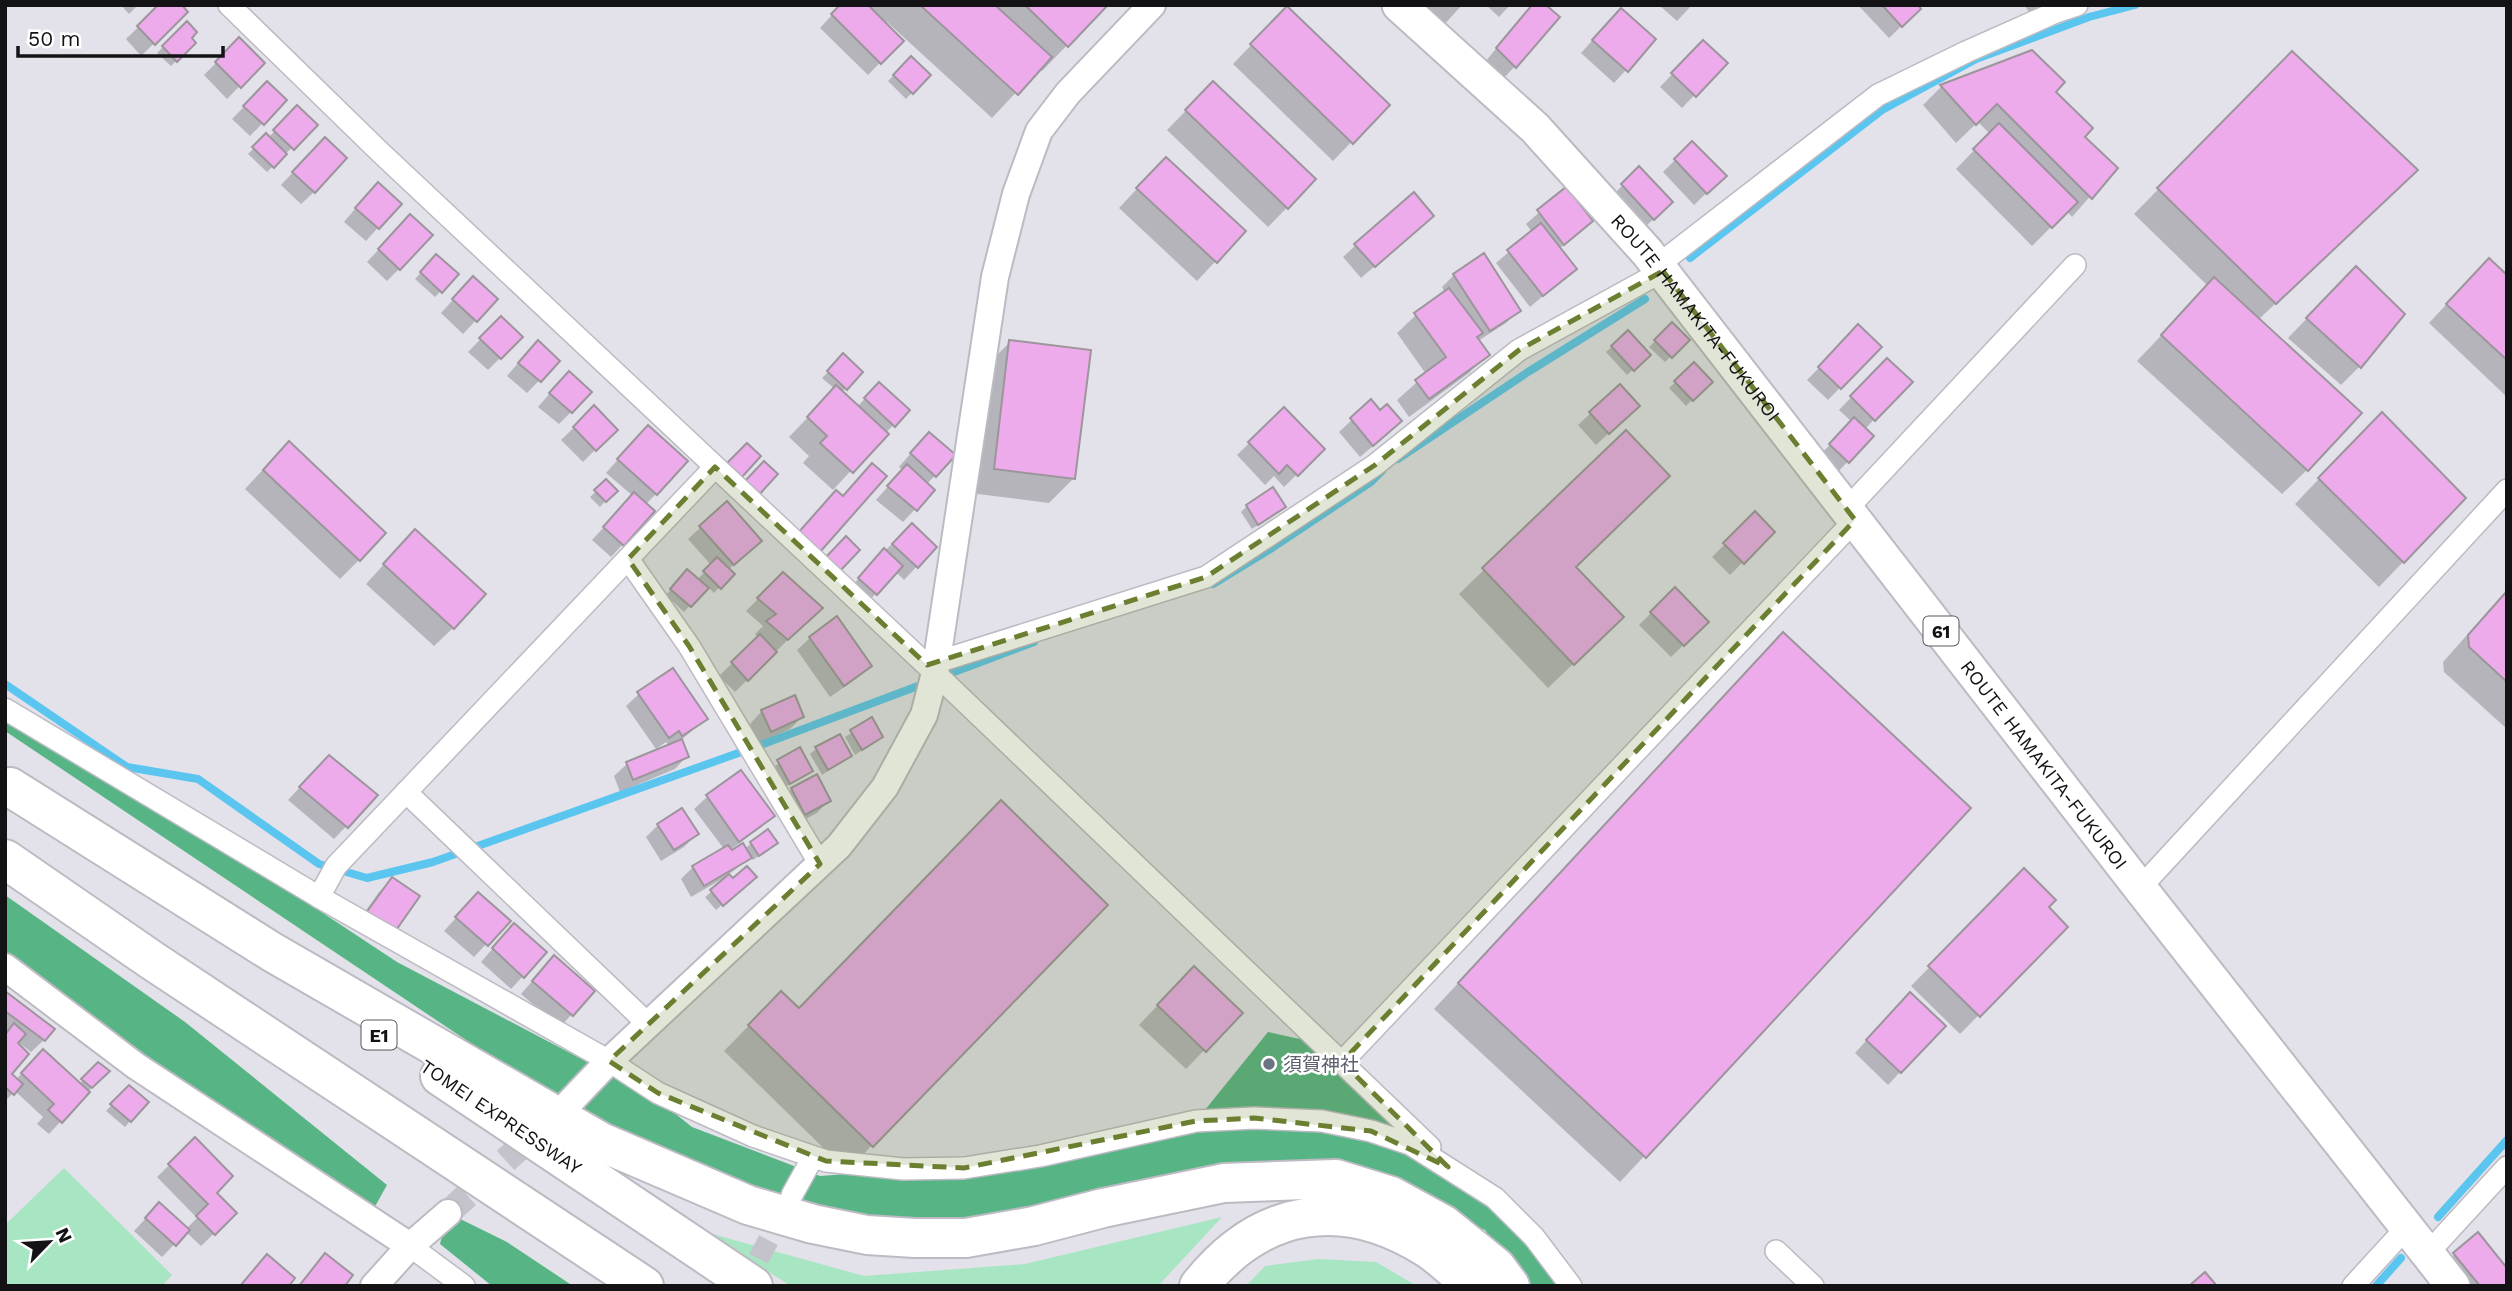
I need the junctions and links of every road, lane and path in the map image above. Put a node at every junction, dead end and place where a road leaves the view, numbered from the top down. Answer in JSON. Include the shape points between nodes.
{"nodes":[{"id":1,"x":229,"y":5,"type":"edge"},
{"id":2,"x":1152,"y":5,"type":"edge"},
{"id":3,"x":1399,"y":5,"type":"edge"},
{"id":4,"x":2077,"y":5,"type":"edge"},
{"id":5,"x":2075,"y":265,"type":"dead end"},
{"id":6,"x":1660,"y":268,"type":"junction"},
{"id":7,"x":715,"y":467,"type":"junction"},
{"id":8,"x":2507,"y":490,"type":"edge"},
{"id":9,"x":1851,"y":515,"type":"junction"},
{"id":10,"x":628,"y":559,"type":"junction"},
{"id":11,"x":936,"y":668,"type":"junction"},
{"id":12,"x":5,"y":709,"type":"edge"},
{"id":13,"x":8,"y":785,"type":"edge"},
{"id":14,"x":406,"y":792,"type":"junction"},
{"id":15,"x":5,"y":859,"type":"edge"},
{"id":16,"x":820,"y":864,"type":"junction"},
{"id":17,"x":2140,"y":888,"type":"junction"},
{"id":18,"x":319,"y":897,"type":"junction"},
{"id":19,"x":5,"y":967,"type":"edge"},
{"id":20,"x":649,"y":1024,"type":"junction"},
{"id":21,"x":608,"y":1061,"type":"junction"},
{"id":22,"x":1342,"y":1062,"type":"junction"},
{"id":23,"x":569,"y":1103,"type":"dead end"},
{"id":24,"x":813,"y":1157,"type":"junction"},
{"id":25,"x":1448,"y":1167,"type":"junction"},
{"id":26,"x":2507,"y":1167,"type":"edge"},
{"id":27,"x":792,"y":1195,"type":"tunnel mouth"},
{"id":28,"x":448,"y":1213,"type":"tunnel mouth"},
{"id":29,"x":2407,"y":1227,"type":"junction"},
{"id":30,"x":410,"y":1247,"type":"junction"},
{"id":31,"x":1776,"y":1251,"type":"dead end"},
{"id":32,"x":2428,"y":1253,"type":"junction"},
{"id":33,"x":374,"y":1286,"type":"edge"},
{"id":34,"x":464,"y":1286,"type":"edge"},
{"id":35,"x":644,"y":1286,"type":"edge"},
{"id":36,"x":753,"y":1286,"type":"edge"},
{"id":37,"x":1199,"y":1286,"type":"edge"},
{"id":38,"x":1473,"y":1286,"type":"edge"},
{"id":39,"x":1510,"y":1286,"type":"edge"},
{"id":40,"x":1571,"y":1286,"type":"edge"},
{"id":41,"x":1813,"y":1286,"type":"edge"},
{"id":42,"x":2353,"y":1286,"type":"edge"},
{"id":43,"x":2453,"y":1286,"type":"edge"}],
"edges":[{"from":1,"to":7,"type":"street"},
{"from":2,"to":11,"type":"street","via":[[1068,93],[1039,131],[1016,194],[995,277]]},
{"from":3,"to":6,"type":"main road","name":"ROUTE HAMAKITA-FUKUROI","number":"61","via":[[1535,128]]},
{"from":4,"to":6,"type":"street","via":[[1878,95]]},
{"from":5,"to":9,"type":"street"},
{"from":6,"to":9,"type":"main road","name":"ROUTE HAMAKITA-FUKUROI","number":"61"},
{"from":6,"to":11,"type":"street","via":[[1519,350],[1375,465],[1206,577]]},
{"from":7,"to":10,"type":"street"},
{"from":7,"to":11,"type":"street"},
{"from":8,"to":17,"type":"street"},
{"from":9,"to":17,"type":"main road","name":"ROUTE HAMAKITA-FUKUROI","number":"61"},
{"from":9,"to":22,"type":"street"},
{"from":10,"to":14,"type":"street"},
{"from":10,"to":16,"type":"street","via":[[689,646]]},
{"from":11,"to":16,"type":"street","via":[[924,715],[885,788]]},
{"from":11,"to":22,"type":"street"},
{"from":12,"to":18,"type":"street"},
{"from":13,"to":36,"type":"highway","name":"TOMEI EXPRESSWAY","number":"E1"},
{"from":13,"to":39,"type":"highway","via":[[272,952],[601,1142],[747,1205],[867,1235],[966,1238],[1224,1183],[1336,1179],[1391,1196],[1444,1224],[1496,1267]]},
{"from":14,"to":18,"type":"street","via":[[336,866]]},
{"from":14,"to":20,"type":"street"},
{"from":15,"to":35,"type":"highway"},
{"from":16,"to":20,"type":"street"},
{"from":17,"to":29,"type":"main road","name":"ROUTE HAMAKITA-FUKUROI","number":"61"},
{"from":18,"to":21,"type":"street"},
{"from":19,"to":30,"type":"street","via":[[136,1066]]},
{"from":20,"to":21,"type":"street"},
{"from":21,"to":23,"type":"street"},
{"from":21,"to":24,"type":"street","via":[[658,1093]]},
{"from":22,"to":25,"type":"street"},
{"from":24,"to":25,"type":"street","via":[[903,1169],[964,1168],[1196,1121],[1254,1118],[1322,1121],[1371,1131],[1410,1144]]},
{"from":24,"to":27,"type":"street"},
{"from":25,"to":40,"type":"street","via":[[1495,1198],[1534,1237]]},
{"from":26,"to":32,"type":"street"},
{"from":28,"to":30,"type":"street"},
{"from":29,"to":32,"type":"main road","name":"ROUTE HAMAKITA-FUKUROI","number":"61"},
{"from":29,"to":42,"type":"street"},
{"from":30,"to":33,"type":"street"},
{"from":30,"to":34,"type":"street"},
{"from":31,"to":41,"type":"street"},
{"from":32,"to":43,"type":"main road","name":"ROUTE HAMAKITA-FUKUROI","number":"61"},
{"from":37,"to":38,"type":"highway","via":[[1246,1240],[1293,1220],[1333,1214],[1378,1224],[1427,1248]]}]}
